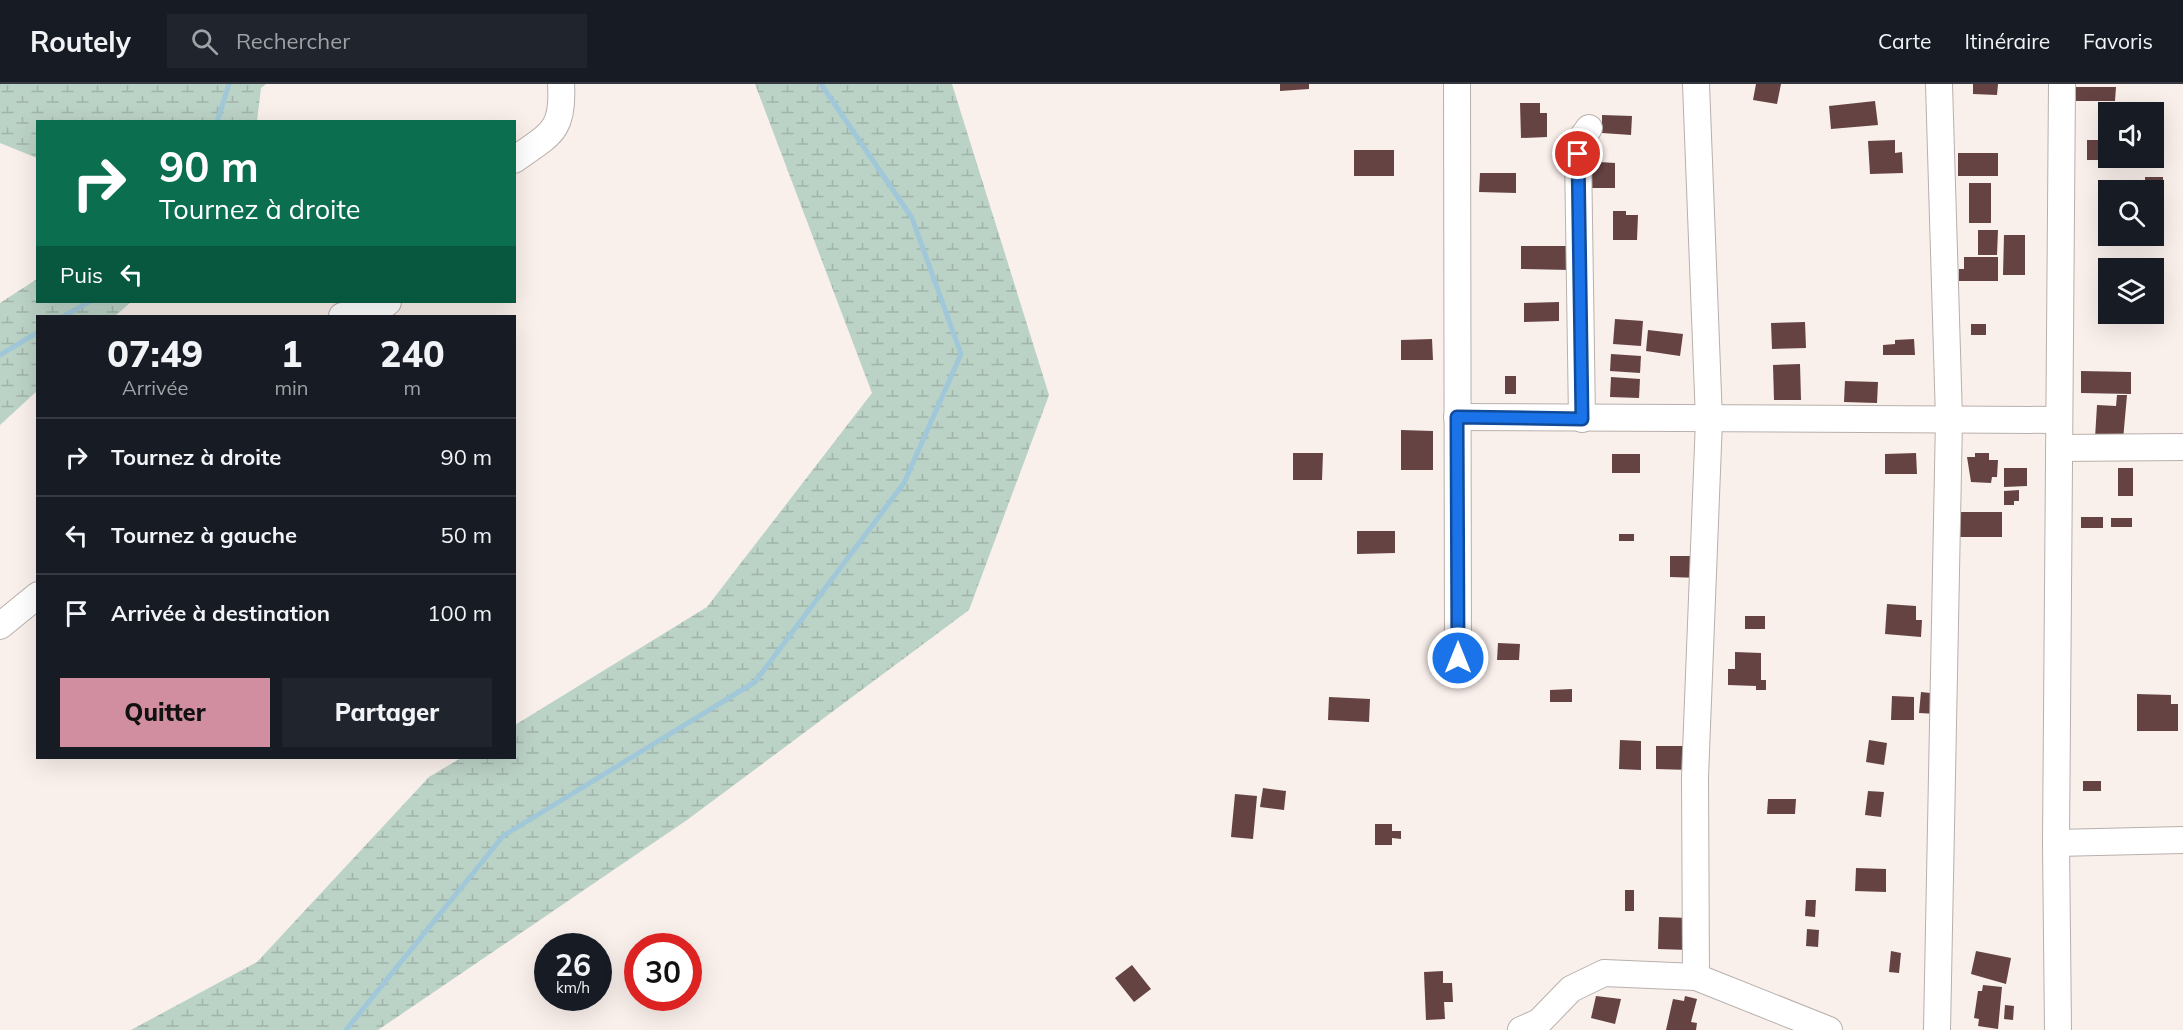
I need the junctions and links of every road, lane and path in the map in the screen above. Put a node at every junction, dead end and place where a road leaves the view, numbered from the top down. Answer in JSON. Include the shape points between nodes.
{"nodes":[{"id":1,"x":561,"y":84,"type":"edge"},
{"id":2,"x":1457,"y":84,"type":"edge"},
{"id":3,"x":1696,"y":84,"type":"edge"},
{"id":4,"x":1939,"y":84,"type":"edge"},
{"id":5,"x":2062,"y":84,"type":"edge"},
{"id":6,"x":1589,"y":128,"type":"dead end"},
{"id":7,"x":516,"y":159,"type":"edge"},
{"id":8,"x":387,"y":303,"type":"edge"},
{"id":9,"x":346,"y":315,"type":"edge"},
{"id":10,"x":1457,"y":417,"type":"junction"},
{"id":11,"x":1582,"y":419,"type":"junction"},
{"id":12,"x":1949,"y":419,"type":"junction"},
{"id":13,"x":1709,"y":420,"type":"junction"},
{"id":14,"x":2059,"y":420,"type":"junction"},
{"id":15,"x":2183,"y":447,"type":"edge"},
{"id":16,"x":2059,"y":448,"type":"junction"},
{"id":17,"x":36,"y":598,"type":"edge"},
{"id":18,"x":0,"y":626,"type":"edge"},
{"id":19,"x":1458,"y":658,"type":"dead end"},
{"id":20,"x":2183,"y":840,"type":"edge"},
{"id":21,"x":2056,"y":843,"type":"junction"},
{"id":22,"x":1696,"y":977,"type":"junction"},
{"id":23,"x":1521,"y":1030,"type":"edge"},
{"id":24,"x":1829,"y":1030,"type":"edge"},
{"id":25,"x":1937,"y":1030,"type":"edge"},
{"id":26,"x":2058,"y":1030,"type":"edge"}],
"edges":[{"from":1,"to":7,"type":"street","via":[[562,106],[556,126]]},
{"from":2,"to":10,"type":"street"},
{"from":3,"to":13,"type":"street"},
{"from":4,"to":12,"type":"street"},
{"from":5,"to":14,"type":"street"},
{"from":6,"to":11,"type":"street","via":[[1581,139],[1578,154]]},
{"from":8,"to":9,"type":"street"},
{"from":10,"to":11,"type":"street"},
{"from":10,"to":19,"type":"street"},
{"from":11,"to":13,"type":"street"},
{"from":12,"to":13,"type":"street"},
{"from":12,"to":14,"type":"street"},
{"from":12,"to":25,"type":"street"},
{"from":13,"to":22,"type":"street","via":[[1695,777]]},
{"from":14,"to":16,"type":"street"},
{"from":15,"to":16,"type":"street"},
{"from":16,"to":21,"type":"street"},
{"from":17,"to":18,"type":"street"},
{"from":20,"to":21,"type":"street"},
{"from":21,"to":26,"type":"street"},
{"from":22,"to":23,"type":"street","via":[[1605,973],[1572,989],[1539,1022]]},
{"from":22,"to":24,"type":"street"}]}
